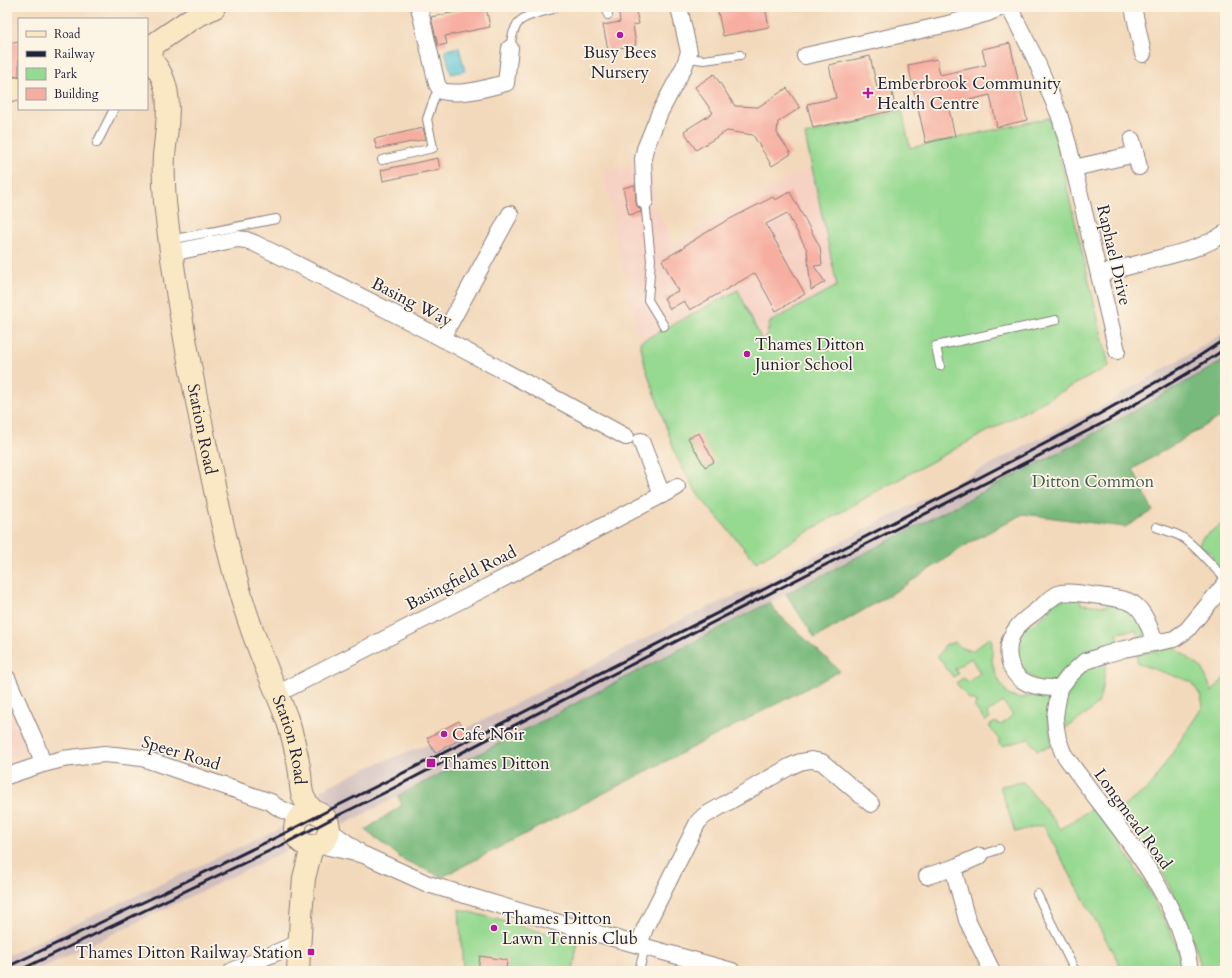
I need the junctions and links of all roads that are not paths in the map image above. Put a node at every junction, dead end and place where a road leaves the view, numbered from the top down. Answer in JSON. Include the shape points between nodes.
{"nodes":[{"id":1,"x":215,"y":7,"type":"edge"},
{"id":2,"x":419,"y":7,"type":"edge"},
{"id":3,"x":679,"y":7,"type":"edge"},
{"id":4,"x":1002,"y":7,"type":"edge"},
{"id":5,"x":1008,"y":7,"type":"edge"},
{"id":6,"x":1133,"y":7,"type":"edge"},
{"id":7,"x":553,"y":9,"type":"dead end"},
{"id":8,"x":510,"y":48,"type":"joint"},
{"id":9,"x":1143,"y":54,"type":"dead end"},
{"id":10,"x":740,"y":55,"type":"dead end"},
{"id":11,"x":805,"y":56,"type":"dead end"},
{"id":12,"x":149,"y":58,"type":"edge"},
{"id":13,"x":688,"y":58,"type":"junction"},
{"id":14,"x":18,"y":88,"type":"edge"},
{"id":15,"x":7,"y":91,"type":"edge"},
{"id":16,"x":441,"y":92,"type":"junction"},
{"id":17,"x":114,"y":110,"type":"edge"},
{"id":18,"x":97,"y":143,"type":"dead end"},
{"id":19,"x":1136,"y":154,"type":"dead end"},
{"id":20,"x":382,"y":160,"type":"dead end"},
{"id":21,"x":1074,"y":168,"type":"junction"},
{"id":22,"x":645,"y":201,"type":"joint"},
{"id":23,"x":510,"y":214,"type":"dead end"},
{"id":24,"x":276,"y":219,"type":"dead end"},
{"id":25,"x":1225,"y":233,"type":"edge"},
{"id":26,"x":170,"y":246,"type":"junction"},
{"id":27,"x":1100,"y":274,"type":"junction"},
{"id":28,"x":1056,"y":320,"type":"dead end"},
{"id":29,"x":664,"y":326,"type":"dead end"},
{"id":30,"x":442,"y":338,"type":"junction"},
{"id":31,"x":1117,"y":351,"type":"dead end"},
{"id":32,"x":940,"y":366,"type":"dead end"},
{"id":33,"x":676,"y":487,"type":"dead end"},
{"id":34,"x":662,"y":495,"type":"junction"},
{"id":35,"x":1156,"y":527,"type":"dead end"},
{"id":36,"x":1225,"y":578,"type":"edge"},
{"id":37,"x":1225,"y":584,"type":"edge"},
{"id":38,"x":1155,"y":642,"type":"junction"},
{"id":39,"x":7,"y":678,"type":"edge"},
{"id":40,"x":1060,"y":688,"type":"junction"},
{"id":41,"x":277,"y":694,"type":"junction"},
{"id":42,"x":43,"y":764,"type":"junction"},
{"id":43,"x":7,"y":776,"type":"edge"},
{"id":44,"x":302,"y":794,"type":"junction"},
{"id":45,"x":271,"y":802,"type":"junction"},
{"id":46,"x":871,"y":804,"type":"dead end"},
{"id":47,"x":304,"y":815,"type":"junction"},
{"id":48,"x":320,"y":841,"type":"junction"},
{"id":49,"x":999,"y":849,"type":"dead end"},
{"id":50,"x":980,"y":856,"type":"joint"},
{"id":51,"x":953,"y":868,"type":"junction"},
{"id":52,"x":927,"y":876,"type":"dead end"},
{"id":53,"x":1037,"y":894,"type":"dead end"},
{"id":54,"x":299,"y":943,"type":"junction"},
{"id":55,"x":642,"y":946,"type":"junction"},
{"id":56,"x":232,"y":971,"type":"edge"},
{"id":57,"x":298,"y":971,"type":"edge"},
{"id":58,"x":639,"y":971,"type":"edge"},
{"id":59,"x":732,"y":971,"type":"edge"},
{"id":60,"x":992,"y":971,"type":"edge"},
{"id":61,"x":1074,"y":971,"type":"edge"},
{"id":62,"x":1190,"y":971,"type":"edge"}],
"edges":[{"from":1,"to":12,"type":"main road","via":[[156,43]]},
{"from":2,"to":16,"type":"street"},
{"from":3,"to":13,"type":"street","via":[[689,52]]},
{"from":4,"to":11,"type":"street","via":[[948,24]]},
{"from":5,"to":21,"type":"street","name":"Raphael Drive","via":[[1035,58],[1059,114]]},
{"from":6,"to":9,"type":"street"},
{"from":7,"to":8,"type":"lane","via":[[520,19],[512,34]]},
{"from":8,"to":16,"type":"street","via":[[506,83],[461,93]]},
{"from":10,"to":13,"type":"lane","via":[[704,60]]},
{"from":12,"to":26,"type":"main road","name":"Station Road","via":[[157,65],[162,76],[168,103],[164,176]]},
{"from":13,"to":22,"type":"street","via":[[660,112],[645,149]]},
{"from":14,"to":15,"type":"main road"},
{"from":16,"to":20,"type":"lane","via":[[435,96],[427,119],[433,148]]},
{"from":17,"to":18,"type":"lane"},
{"from":19,"to":21,"type":"street"},
{"from":21,"to":27,"type":"street","name":"Raphael Drive"},
{"from":22,"to":29,"type":"lane","via":[[651,260],[648,300]]},
{"from":23,"to":30,"type":"street"},
{"from":24,"to":26,"type":"lane"},
{"from":25,"to":27,"type":"street","via":[[1177,254]]},
{"from":26,"to":30,"type":"street","name":"Basing Way","via":[[246,240]]},
{"from":26,"to":41,"type":"main road","name":"Station Road","via":[[193,384],[233,565],[250,625]]},
{"from":27,"to":31,"type":"street","name":"Raphael Drive"},
{"from":28,"to":32,"type":"lane","via":[[936,346]]},
{"from":30,"to":34,"type":"street","name":"Basing Way","via":[[634,439]]},
{"from":33,"to":34,"type":"street","name":"Basingfield Road"},
{"from":34,"to":41,"type":"street","name":"Basingfield Road"},
{"from":35,"to":36,"type":"lane","via":[[1180,536]]},
{"from":37,"to":38,"type":"street","name":"Longmead Road","via":[[1187,630],[1174,639]]},
{"from":38,"to":40,"type":"street","name":"Longmead Road","via":[[1084,662],[1068,676]]},
{"from":38,"to":40,"type":"street","via":[[1142,612],[1135,605],[1120,599],[1076,593],[1058,594],[1016,628],[1010,639],[1008,654],[1011,667],[1027,683],[1039,688]]},
{"from":39,"to":42,"type":"street"},
{"from":40,"to":62,"type":"street","name":"Longmead Road","via":[[1056,728],[1063,753],[1150,871],[1182,936]]},
{"from":41,"to":44,"type":"main road","name":"Station Road","via":[[295,748]]},
{"from":42,"to":43,"type":"street","name":"Speer Road"},
{"from":42,"to":45,"type":"street","name":"Speer Road","via":[[104,754],[142,758]]},
{"from":44,"to":45,"type":"street"},
{"from":44,"to":47,"type":"main road","name":"Station Road"},
{"from":45,"to":47,"type":"street","name":"Speer Road","via":[[274,806],[293,814]]},
{"from":46,"to":55,"type":"street","via":[[822,762],[811,760],[789,767],[704,816],[698,822],[645,928]]},
{"from":47,"to":48,"type":"main road","via":[[320,814],[326,820]]},
{"from":47,"to":48,"type":"main road","via":[[294,826],[295,836],[306,846]]},
{"from":48,"to":54,"type":"main road","via":[[304,878]]},
{"from":48,"to":55,"type":"street","via":[[351,845],[364,856],[428,884]]},
{"from":49,"to":50,"type":"lane"},
{"from":50,"to":51,"type":"street"},
{"from":51,"to":52,"type":"street"},
{"from":51,"to":60,"type":"street","via":[[967,920]]},
{"from":53,"to":61,"type":"lane"},
{"from":54,"to":56,"type":"street"},
{"from":54,"to":57,"type":"main road"},
{"from":55,"to":58,"type":"lane"},
{"from":55,"to":59,"type":"street"}]}
